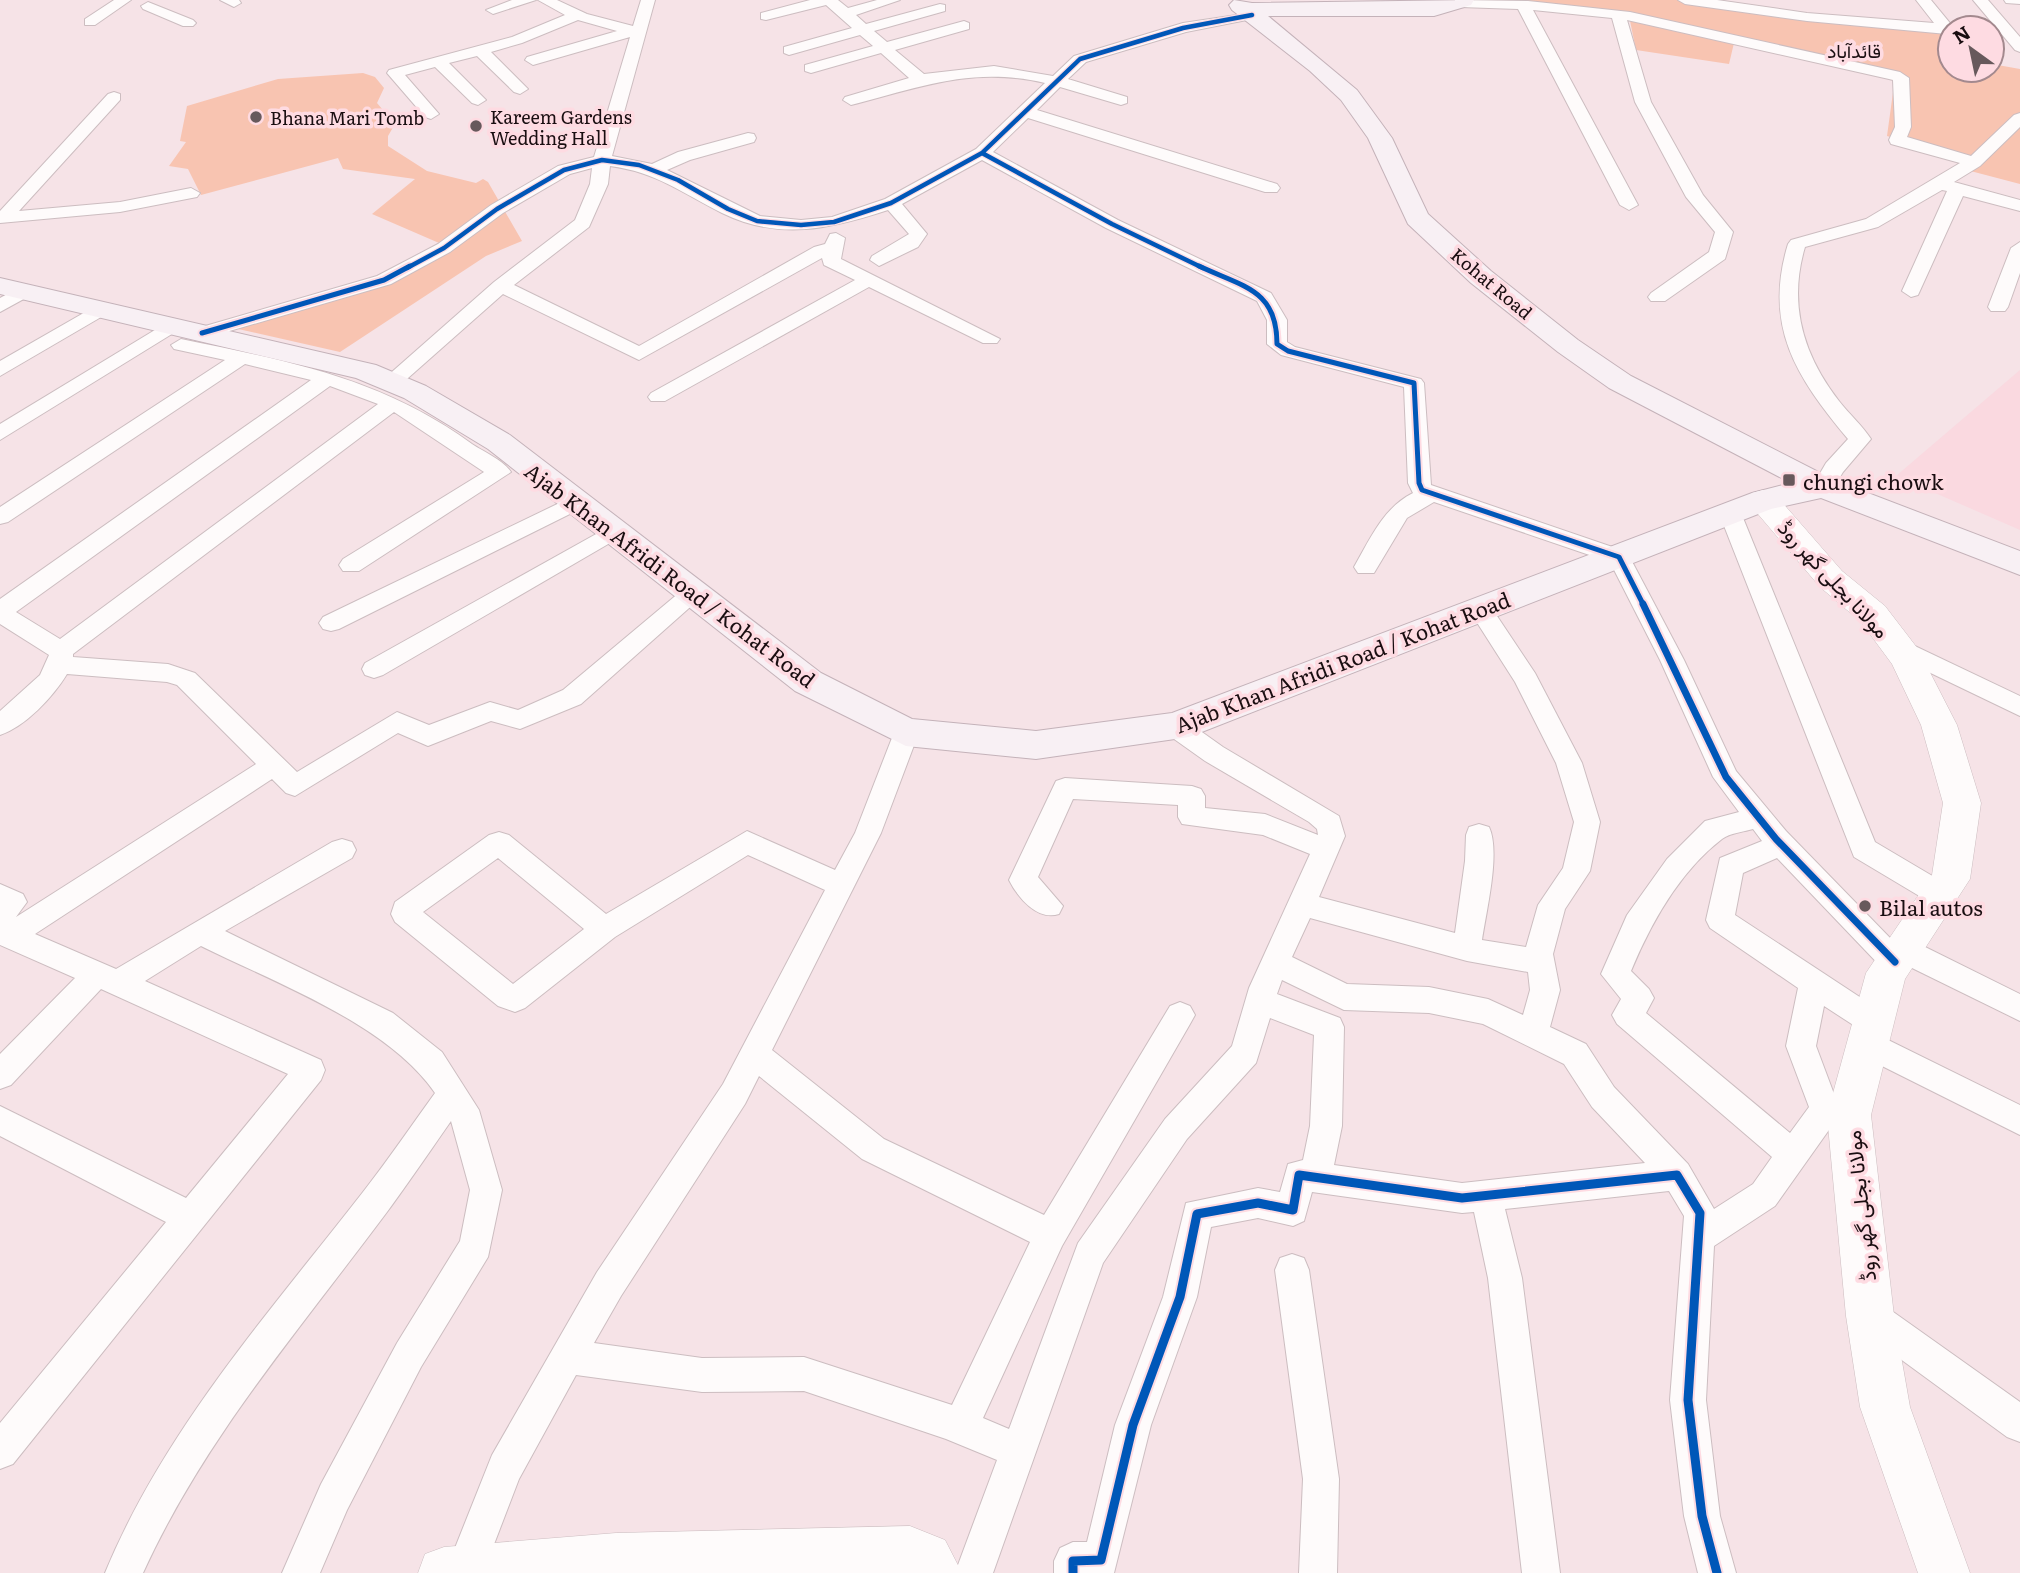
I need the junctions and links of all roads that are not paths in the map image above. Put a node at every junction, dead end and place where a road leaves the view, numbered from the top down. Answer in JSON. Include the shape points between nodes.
{"nodes":[{"id":1,"x":124,"y":0,"type":"edge"},
{"id":2,"x":156,"y":0,"type":"edge"},
{"id":3,"x":529,"y":0,"type":"edge"},
{"id":4,"x":545,"y":0,"type":"edge"},
{"id":5,"x":648,"y":0,"type":"edge"},
{"id":6,"x":828,"y":0,"type":"edge"},
{"id":7,"x":893,"y":0,"type":"edge"},
{"id":8,"x":1437,"y":0,"type":"edge"},
{"id":9,"x":1685,"y":0,"type":"edge"},
{"id":10,"x":1796,"y":0,"type":"edge"},
{"id":11,"x":1923,"y":0,"type":"edge"},
{"id":12,"x":1980,"y":0,"type":"edge"},
{"id":13,"x":2011,"y":0,"type":"edge"},
{"id":14,"x":2020,"y":0,"type":"edge"},
{"id":15,"x":1458,"y":1,"type":"edge"},
{"id":16,"x":935,"y":4,"type":"edge"},
{"id":17,"x":1523,"y":5,"type":"junction"},
{"id":18,"x":1747,"y":5,"type":"edge"},
{"id":19,"x":1242,"y":7,"type":"edge"},
{"id":20,"x":1861,"y":8,"type":"dead end"},
{"id":21,"x":493,"y":10,"type":"dead end"},
{"id":22,"x":844,"y":13,"type":"junction"},
{"id":23,"x":578,"y":15,"type":"junction"},
{"id":24,"x":1618,"y":15,"type":"junction"},
{"id":25,"x":766,"y":16,"type":"dead end"},
{"id":26,"x":1807,"y":17,"type":"junction"},
{"id":27,"x":90,"y":22,"type":"dead end"},
{"id":28,"x":188,"y":23,"type":"dead end"},
{"id":29,"x":1873,"y":23,"type":"junction"},
{"id":30,"x":863,"y":30,"type":"junction"},
{"id":31,"x":636,"y":31,"type":"junction"},
{"id":32,"x":2020,"y":47,"type":"edge"},
{"id":33,"x":884,"y":48,"type":"junction"},
{"id":34,"x":480,"y":50,"type":"junction"},
{"id":35,"x":789,"y":50,"type":"dead end"},
{"id":36,"x":533,"y":60,"type":"dead end"},
{"id":37,"x":438,"y":61,"type":"junction"},
{"id":38,"x":811,"y":68,"type":"dead end"},
{"id":39,"x":920,"y":79,"type":"junction"},
{"id":40,"x":1057,"y":82,"type":"junction"},
{"id":41,"x":520,"y":89,"type":"dead end"},
{"id":42,"x":114,"y":97,"type":"dead end"},
{"id":43,"x":478,"y":100,"type":"dead end"},
{"id":44,"x":851,"y":100,"type":"dead end"},
{"id":45,"x":1121,"y":100,"type":"dead end"},
{"id":46,"x":1024,"y":111,"type":"junction"},
{"id":47,"x":431,"y":114,"type":"dead end"},
{"id":48,"x":2020,"y":118,"type":"edge"},
{"id":49,"x":748,"y":138,"type":"dead end"},
{"id":50,"x":982,"y":153,"type":"junction"},
{"id":51,"x":602,"y":160,"type":"junction"},
{"id":52,"x":1974,"y":162,"type":"junction"},
{"id":53,"x":653,"y":170,"type":"junction"},
{"id":54,"x":1939,"y":184,"type":"junction"},
{"id":55,"x":1271,"y":188,"type":"dead end"},
{"id":56,"x":191,"y":193,"type":"dead end"},
{"id":57,"x":891,"y":203,"type":"junction"},
{"id":58,"x":1629,"y":205,"type":"dead end"},
{"id":59,"x":2020,"y":206,"type":"edge"},
{"id":60,"x":2,"y":218,"type":"edge"},
{"id":61,"x":839,"y":220,"type":"junction"},
{"id":62,"x":834,"y":248,"type":"junction"},
{"id":63,"x":2020,"y":248,"type":"edge"},
{"id":64,"x":879,"y":260,"type":"dead end"},
{"id":65,"x":868,"y":279,"type":"junction"},
{"id":66,"x":500,"y":286,"type":"junction"},
{"id":67,"x":12,"y":289,"type":"edge"},
{"id":68,"x":1911,"y":292,"type":"dead end"},
{"id":69,"x":1658,"y":297,"type":"dead end"},
{"id":70,"x":0,"y":306,"type":"edge"},
{"id":71,"x":1998,"y":307,"type":"dead end"},
{"id":72,"x":101,"y":309,"type":"junction"},
{"id":73,"x":185,"y":335,"type":"junction"},
{"id":74,"x":990,"y":339,"type":"dead end"},
{"id":75,"x":242,"y":358,"type":"junction"},
{"id":76,"x":0,"y":370,"type":"edge"},
{"id":77,"x":327,"y":378,"type":"junction"},
{"id":78,"x":392,"y":393,"type":"junction"},
{"id":79,"x":658,"y":397,"type":"dead end"},
{"id":80,"x":0,"y":433,"type":"edge"},
{"id":81,"x":1823,"y":487,"type":"junction"},
{"id":82,"x":1433,"y":495,"type":"junction"},
{"id":83,"x":576,"y":502,"type":"junction"},
{"id":84,"x":1747,"y":507,"type":"junction"},
{"id":85,"x":0,"y":517,"type":"edge"},
{"id":86,"x":614,"y":531,"type":"junction"},
{"id":87,"x":1619,"y":557,"type":"junction"},
{"id":88,"x":2020,"y":564,"type":"edge"},
{"id":89,"x":351,"y":565,"type":"dead end"},
{"id":90,"x":1366,"y":567,"type":"dead end"},
{"id":91,"x":2020,"y":582,"type":"edge"},
{"id":92,"x":694,"y":593,"type":"junction"},
{"id":93,"x":1480,"y":610,"type":"junction"},
{"id":94,"x":0,"y":612,"type":"edge"},
{"id":95,"x":331,"y":623,"type":"dead end"},
{"id":96,"x":1898,"y":647,"type":"junction"},
{"id":97,"x":61,"y":658,"type":"junction"},
{"id":98,"x":374,"y":669,"type":"dead end"},
{"id":99,"x":2020,"y":707,"type":"edge"},
{"id":100,"x":0,"y":725,"type":"edge"},
{"id":101,"x":1176,"y":727,"type":"junction"},
{"id":102,"x":906,"y":732,"type":"junction"},
{"id":103,"x":274,"y":765,"type":"junction"},
{"id":104,"x":1759,"y":817,"type":"junction"},
{"id":105,"x":1479,"y":835,"type":"dead end"},
{"id":106,"x":1782,"y":844,"type":"junction"},
{"id":107,"x":1326,"y":849,"type":"junction"},
{"id":108,"x":342,"y":850,"type":"dead end"},
{"id":109,"x":842,"y":885,"type":"junction"},
{"id":110,"x":0,"y":895,"type":"edge"},
{"id":111,"x":1941,"y":895,"type":"junction"},
{"id":112,"x":1302,"y":904,"type":"junction"},
{"id":113,"x":1049,"y":906,"type":"dead end"},
{"id":114,"x":3,"y":927,"type":"edge"},
{"id":115,"x":605,"y":929,"type":"junction"},
{"id":116,"x":200,"y":932,"type":"junction"},
{"id":117,"x":1467,"y":948,"type":"junction"},
{"id":118,"x":1899,"y":956,"type":"junction"},
{"id":119,"x":1275,"y":962,"type":"junction"},
{"id":120,"x":1541,"y":962,"type":"junction"},
{"id":121,"x":108,"y":978,"type":"junction"},
{"id":122,"x":1814,"y":983,"type":"junction"},
{"id":123,"x":1260,"y":1001,"type":"junction"},
{"id":124,"x":2020,"y":1008,"type":"edge"},
{"id":125,"x":1180,"y":1015,"type":"dead end"},
{"id":126,"x":1870,"y":1033,"type":"junction"},
{"id":127,"x":1533,"y":1034,"type":"junction"},
{"id":128,"x":755,"y":1054,"type":"junction"},
{"id":129,"x":0,"y":1075,"type":"edge"},
{"id":130,"x":453,"y":1093,"type":"junction"},
{"id":131,"x":0,"y":1120,"type":"edge"},
{"id":132,"x":2020,"y":1121,"type":"edge"},
{"id":133,"x":1793,"y":1155,"type":"junction"},
{"id":134,"x":1677,"y":1175,"type":"junction"},
{"id":135,"x":1315,"y":1177,"type":"junction"},
{"id":136,"x":1486,"y":1196,"type":"junction"},
{"id":137,"x":190,"y":1217,"type":"junction"},
{"id":138,"x":1049,"y":1235,"type":"junction"},
{"id":139,"x":1699,"y":1237,"type":"junction"},
{"id":140,"x":1293,"y":1270,"type":"dead end"},
{"id":141,"x":1870,"y":1316,"type":"junction"},
{"id":142,"x":568,"y":1357,"type":"junction"},
{"id":143,"x":2020,"y":1424,"type":"edge"},
{"id":144,"x":960,"y":1427,"type":"junction"},
{"id":145,"x":0,"y":1451,"type":"edge"},
{"id":146,"x":1019,"y":1451,"type":"junction"},
{"id":147,"x":457,"y":1572,"type":"edge"},
{"id":148,"x":124,"y":1573,"type":"edge"},
{"id":149,"x":301,"y":1573,"type":"edge"},
{"id":150,"x":936,"y":1573,"type":"edge"},
{"id":151,"x":974,"y":1573,"type":"edge"},
{"id":152,"x":1073,"y":1573,"type":"edge"},
{"id":153,"x":1318,"y":1573,"type":"edge"},
{"id":154,"x":1541,"y":1573,"type":"edge"},
{"id":155,"x":1717,"y":1573,"type":"edge"},
{"id":156,"x":1944,"y":1573,"type":"edge"}],
"edges":[{"from":1,"to":27,"type":"street"},
{"from":2,"to":28,"type":"street","via":[[148,6]]},
{"from":3,"to":21,"type":"street"},
{"from":4,"to":23,"type":"street"},
{"from":5,"to":31,"type":"street"},
{"from":6,"to":22,"type":"street"},
{"from":6,"to":25,"type":"street"},
{"from":7,"to":22,"type":"street"},
{"from":8,"to":19,"type":"main road"},
{"from":9,"to":18,"type":"street"},
{"from":10,"to":26,"type":"street"},
{"from":11,"to":29,"type":"street","via":[[1947,29]]},
{"from":12,"to":32,"type":"street"},
{"from":13,"to":14,"type":"street"},
{"from":15,"to":17,"type":"street"},
{"from":15,"to":19,"type":"main road","via":[[1434,9]]},
{"from":16,"to":30,"type":"street"},
{"from":16,"to":33,"type":"street","via":[[968,30]]},
{"from":17,"to":24,"type":"street"},
{"from":17,"to":58,"type":"street"},
{"from":18,"to":26,"type":"street"},
{"from":19,"to":40,"type":"street","via":[[1095,52],[1080,59]]},
{"from":19,"to":81,"type":"main road","name":"Kohat Road","via":[[1349,95],[1380,138],[1417,218],[1481,277],[1620,382]]},
{"from":20,"to":29,"type":"street"},
{"from":22,"to":30,"type":"street"},
{"from":23,"to":31,"type":"street"},
{"from":23,"to":34,"type":"street"},
{"from":24,"to":52,"type":"street","via":[[1894,75],[1901,78],[1903,127],[1897,140]]},
{"from":24,"to":69,"type":"street","via":[[1643,102],[1695,197],[1724,232],[1718,255]]},
{"from":26,"to":29,"type":"street"},
{"from":30,"to":33,"type":"street"},
{"from":30,"to":35,"type":"street"},
{"from":31,"to":36,"type":"street"},
{"from":31,"to":51,"type":"street"},
{"from":33,"to":38,"type":"street"},
{"from":33,"to":39,"type":"street"},
{"from":34,"to":37,"type":"street"},
{"from":34,"to":41,"type":"street"},
{"from":37,"to":43,"type":"street"},
{"from":37,"to":47,"type":"street","via":[[395,73]]},
{"from":39,"to":40,"type":"street","via":[[995,71]]},
{"from":39,"to":44,"type":"street"},
{"from":40,"to":45,"type":"street"},
{"from":40,"to":46,"type":"street"},
{"from":42,"to":60,"type":"street"},
{"from":46,"to":50,"type":"street"},
{"from":46,"to":55,"type":"street"},
{"from":48,"to":52,"type":"street"},
{"from":49,"to":53,"type":"street"},
{"from":50,"to":57,"type":"street"},
{"from":50,"to":82,"type":"street","via":[[1112,224],[1264,297],[1277,320],[1277,344],[1288,351],[1414,383],[1419,482],[1422,490]]},
{"from":51,"to":53,"type":"street"},
{"from":51,"to":66,"type":"street","via":[[599,184],[583,223]]},
{"from":51,"to":73,"type":"street","via":[[564,170],[497,209],[444,248],[383,280]]},
{"from":52,"to":54,"type":"street"},
{"from":53,"to":61,"type":"street","via":[[757,221],[801,225]]},
{"from":54,"to":59,"type":"street"},
{"from":54,"to":68,"type":"street"},
{"from":54,"to":81,"type":"street","via":[[1872,223],[1797,244],[1786,285],[1791,337],[1819,392],[1860,439]]},
{"from":56,"to":60,"type":"street","via":[[120,207]]},
{"from":57,"to":61,"type":"street"},
{"from":57,"to":64,"type":"street","via":[[918,234],[912,243]]},
{"from":61,"to":62,"type":"street"},
{"from":62,"to":65,"type":"street","via":[[831,261]]},
{"from":62,"to":66,"type":"street","via":[[821,251],[639,354]]},
{"from":63,"to":71,"type":"street"},
{"from":65,"to":74,"type":"street"},
{"from":65,"to":79,"type":"street"},
{"from":66,"to":78,"type":"street"},
{"from":67,"to":70,"type":"street"},
{"from":67,"to":72,"type":"main road","name":"Ajab Khan Afridi Road / Kohat Road"},
{"from":72,"to":73,"type":"main road","name":"Ajab Khan Afridi Road / Kohat Road"},
{"from":72,"to":76,"type":"street"},
{"from":73,"to":75,"type":"street"},
{"from":73,"to":78,"type":"main road","name":"Ajab Khan Afridi Road / Kohat Road","via":[[366,371]]},
{"from":73,"to":80,"type":"street"},
{"from":75,"to":77,"type":"street"},
{"from":75,"to":85,"type":"street"},
{"from":77,"to":78,"type":"street"},
{"from":77,"to":94,"type":"street"},
{"from":78,"to":83,"type":"main road","name":"Ajab Khan Afridi Road / Kohat Road","via":[[499,442]]},
{"from":78,"to":89,"type":"street","via":[[499,471]]},
{"from":78,"to":97,"type":"street"},
{"from":81,"to":84,"type":"main road","name":"Ajab Khan Afridi Road / Kohat Road"},
{"from":81,"to":88,"type":"main road"},
{"from":81,"to":91,"type":"main road","via":[[1854,513]]},
{"from":82,"to":87,"type":"street"},
{"from":82,"to":90,"type":"street","via":[[1418,498],[1398,511]]},
{"from":83,"to":86,"type":"main road","name":"Ajab Khan Afridi Road / Kohat Road"},
{"from":83,"to":95,"type":"street"},
{"from":84,"to":87,"type":"main road","name":"Ajab Khan Afridi Road / Kohat Road"},
{"from":84,"to":96,"type":"street","name":"مولانا بجلی گھر روڈ","via":[[1873,614]]},
{"from":84,"to":111,"type":"street","via":[[1864,849]]},
{"from":86,"to":92,"type":"main road","name":"Ajab Khan Afridi Road / Kohat Road"},
{"from":86,"to":98,"type":"street"},
{"from":87,"to":93,"type":"main road","name":"Ajab Khan Afridi Road / Kohat Road"},
{"from":87,"to":104,"type":"street","via":[[1726,777]]},
{"from":92,"to":102,"type":"main road","name":"Ajab Khan Afridi Road / Kohat Road","via":[[808,682]]},
{"from":92,"to":103,"type":"street","via":[[572,698],[520,720],[490,710],[428,736],[397,721],[295,786]]},
{"from":93,"to":101,"type":"main road","name":"Ajab Khan Afridi Road / Kohat Road"},
{"from":93,"to":120,"type":"street","via":[[1526,680],[1569,763],[1587,822],[1576,871],[1552,905]]},
{"from":94,"to":97,"type":"street"},
{"from":96,"to":99,"type":"street"},
{"from":96,"to":111,"type":"street","name":"مولانا بجلی گھر روڈ","via":[[1939,725],[1962,803],[1951,880]]},
{"from":97,"to":100,"type":"street","via":[[41,690]]},
{"from":97,"to":103,"type":"street","via":[[186,679]]},
{"from":101,"to":102,"type":"main road","name":"Ajab Khan Afridi Road / Kohat Road","via":[[1036,745]]},
{"from":101,"to":107,"type":"street","via":[[1330,824],[1332,836]]},
{"from":102,"to":109,"type":"street","via":[[868,833]]},
{"from":103,"to":114,"type":"street"},
{"from":104,"to":106,"type":"street"},
{"from":104,"to":133,"type":"street","via":[[1715,829],[1677,867],[1637,923],[1615,974],[1639,998],[1627,1014]]},
{"from":105,"to":117,"type":"street"},
{"from":106,"to":118,"type":"street"},
{"from":106,"to":122,"type":"street","via":[[1730,866],[1720,920]]},
{"from":107,"to":112,"type":"street"},
{"from":107,"to":113,"type":"street","via":[[1265,825],[1191,817],[1192,796],[1065,788],[1023,880]]},
{"from":108,"to":116,"type":"street"},
{"from":109,"to":115,"type":"street","via":[[747,842]]},
{"from":109,"to":128,"type":"street"},
{"from":110,"to":114,"type":"street","via":[[13,902]]},
{"from":111,"to":118,"type":"street","name":"مولانا بجلی گھر روڈ"},
{"from":112,"to":117,"type":"street"},
{"from":112,"to":119,"type":"street"},
{"from":114,"to":121,"type":"street"},
{"from":115,"to":115,"type":"street","via":[[499,843],[405,910],[515,999]]},
{"from":116,"to":121,"type":"street"},
{"from":116,"to":130,"type":"street","via":[[382,1022],[431,1062]]},
{"from":117,"to":120,"type":"street"},
{"from":118,"to":124,"type":"street"},
{"from":118,"to":126,"type":"street","name":"مولانا بجلی گھر روڈ","via":[[1886,973]]},
{"from":119,"to":123,"type":"street"},
{"from":119,"to":127,"type":"street","via":[[1344,997],[1429,1000],[1488,1012]]},
{"from":120,"to":127,"type":"street","via":[[1545,989]]},
{"from":121,"to":129,"type":"street"},
{"from":121,"to":137,"type":"street","via":[[310,1070]]},
{"from":122,"to":126,"type":"street"},
{"from":122,"to":133,"type":"street","via":[[1801,1046],[1825,1110]]},
{"from":123,"to":135,"type":"street","via":[[1329,1027],[1326,1126]]},
{"from":123,"to":146,"type":"street","via":[[1245,1053],[1176,1129],[1090,1254]]},
{"from":125,"to":138,"type":"street"},
{"from":126,"to":132,"type":"street"},
{"from":126,"to":141,"type":"street","name":"مولانا بجلی گھر روڈ","via":[[1849,1115]]},
{"from":127,"to":134,"type":"street","via":[[1575,1054],[1603,1097]]},
{"from":128,"to":138,"type":"street","via":[[873,1149]]},
{"from":128,"to":142,"type":"street"},
{"from":130,"to":148,"type":"street","via":[[249,1362],[155,1506]]},
{"from":130,"to":149,"type":"street","via":[[464,1110],[486,1189],[475,1245],[409,1355],[334,1497]]},
{"from":131,"to":137,"type":"street"},
{"from":133,"to":139,"type":"street","via":[[1764,1195]]},
{"from":134,"to":136,"type":"street"},
{"from":134,"to":139,"type":"street","via":[[1700,1213]]},
{"from":135,"to":136,"type":"street","via":[[1462,1198]]},
{"from":135,"to":152,"type":"street","via":[[1299,1175],[1293,1210],[1258,1203],[1196,1214],[1180,1297],[1133,1425],[1101,1560],[1073,1561]]},
{"from":136,"to":154,"type":"street","via":[[1505,1278]]},
{"from":137,"to":145,"type":"street"},
{"from":138,"to":144,"type":"street"},
{"from":139,"to":155,"type":"street","via":[[1688,1400],[1702,1516]]},
{"from":140,"to":153,"type":"street","via":[[1321,1479]]},
{"from":141,"to":143,"type":"street"},
{"from":141,"to":156,"type":"street","name":"مولانا بجلی گھر روڈ","via":[[1885,1407]]},
{"from":142,"to":144,"type":"street","via":[[702,1375],[804,1374]]},
{"from":142,"to":147,"type":"street","via":[[505,1468]]},
{"from":144,"to":146,"type":"street"},
{"from":146,"to":151,"type":"street"},
{"from":147,"to":150,"type":"street","via":[[616,1559],[910,1552],[926,1559]]}]}
